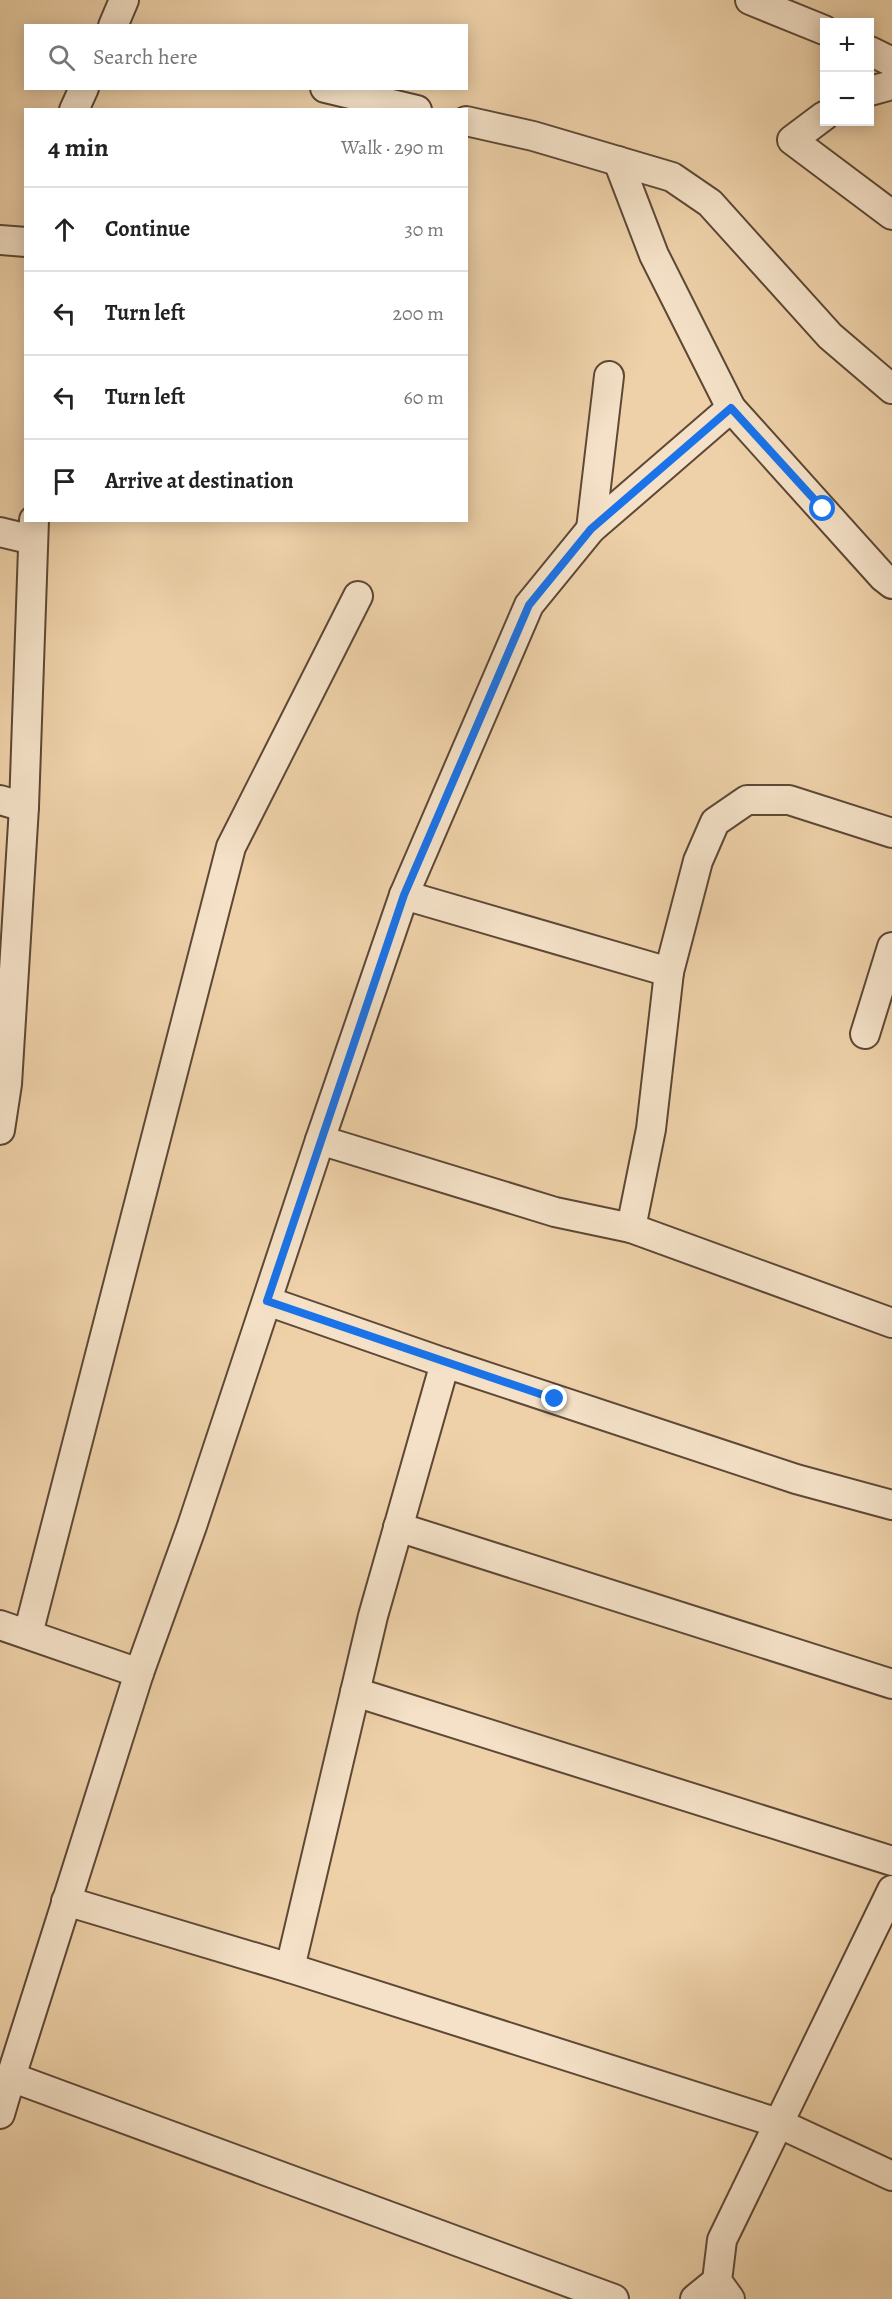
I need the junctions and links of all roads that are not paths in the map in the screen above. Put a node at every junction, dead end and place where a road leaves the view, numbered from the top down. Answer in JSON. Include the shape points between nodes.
{"nodes":[{"id":1,"x":124,"y":0,"type":"edge"},
{"id":2,"x":750,"y":0,"type":"edge"},
{"id":3,"x":114,"y":24,"type":"edge"},
{"id":4,"x":820,"y":28,"type":"edge"},
{"id":5,"x":874,"y":53,"type":"edge"},
{"id":6,"x":892,"y":63,"type":"edge"},
{"id":7,"x":892,"y":86,"type":"edge"},
{"id":8,"x":83,"y":90,"type":"edge"},
{"id":9,"x":333,"y":90,"type":"edge"},
{"id":10,"x":874,"y":90,"type":"edge"},
{"id":11,"x":75,"y":108,"type":"edge"},
{"id":12,"x":409,"y":108,"type":"edge"},
{"id":13,"x":820,"y":120,"type":"edge"},
{"id":14,"x":468,"y":121,"type":"edge"},
{"id":15,"x":618,"y":161,"type":"junction"},
{"id":16,"x":892,"y":215,"type":"edge"},
{"id":17,"x":0,"y":240,"type":"edge"},
{"id":18,"x":24,"y":242,"type":"edge"},
{"id":19,"x":609,"y":376,"type":"dead end"},
{"id":20,"x":892,"y":388,"type":"edge"},
{"id":21,"x":731,"y":408,"type":"junction"},
{"id":22,"x":591,"y":529,"type":"junction"},
{"id":23,"x":34,"y":530,"type":"edge"},
{"id":24,"x":0,"y":532,"type":"edge"},
{"id":25,"x":892,"y":584,"type":"edge"},
{"id":26,"x":358,"y":596,"type":"dead end"},
{"id":27,"x":12,"y":803,"type":"edge"},
{"id":28,"x":892,"y":832,"type":"edge"},
{"id":29,"x":404,"y":895,"type":"junction"},
{"id":30,"x":892,"y":947,"type":"edge"},
{"id":31,"x":669,"y":972,"type":"junction"},
{"id":32,"x":865,"y":1034,"type":"dead end"},
{"id":33,"x":0,"y":1130,"type":"edge"},
{"id":34,"x":320,"y":1140,"type":"junction"},
{"id":35,"x":631,"y":1228,"type":"junction"},
{"id":36,"x":267,"y":1301,"type":"junction"},
{"id":37,"x":892,"y":1323,"type":"edge"},
{"id":38,"x":445,"y":1363,"type":"junction"},
{"id":39,"x":892,"y":1505,"type":"edge"},
{"id":40,"x":398,"y":1527,"type":"junction"},
{"id":41,"x":0,"y":1625,"type":"edge"},
{"id":42,"x":28,"y":1634,"type":"junction"},
{"id":43,"x":139,"y":1673,"type":"junction"},
{"id":44,"x":892,"y":1684,"type":"edge"},
{"id":45,"x":355,"y":1692,"type":"junction"},
{"id":46,"x":892,"y":1862,"type":"edge"},
{"id":47,"x":892,"y":1890,"type":"edge"},
{"id":48,"x":66,"y":1901,"type":"junction"},
{"id":49,"x":290,"y":1968,"type":"junction"},
{"id":50,"x":11,"y":2078,"type":"junction"},
{"id":51,"x":0,"y":2114,"type":"edge"},
{"id":52,"x":778,"y":2123,"type":"junction"},
{"id":53,"x":892,"y":2175,"type":"edge"},
{"id":54,"x":723,"y":2290,"type":"edge"},
{"id":55,"x":614,"y":2299,"type":"edge"},
{"id":56,"x":695,"y":2299,"type":"edge"}],
"edges":[{"from":1,"to":3,"type":"street"},
{"from":2,"to":4,"type":"street"},
{"from":5,"to":6,"type":"street"},
{"from":7,"to":10,"type":"street"},
{"from":8,"to":11,"type":"street"},
{"from":9,"to":12,"type":"street"},
{"from":13,"to":16,"type":"street","via":[[792,140]]},
{"from":14,"to":15,"type":"street"},
{"from":15,"to":20,"type":"street","via":[[672,177],[710,203],[830,336]]},
{"from":15,"to":21,"type":"street","via":[[654,255]]},
{"from":17,"to":18,"type":"street"},
{"from":19,"to":22,"type":"street"},
{"from":21,"to":22,"type":"street"},
{"from":21,"to":25,"type":"street"},
{"from":22,"to":29,"type":"street","via":[[529,605]]},
{"from":23,"to":24,"type":"street"},
{"from":23,"to":27,"type":"street"},
{"from":26,"to":42,"type":"street","via":[[231,847]]},
{"from":27,"to":33,"type":"street","via":[[7,1084]]},
{"from":28,"to":31,"type":"street","via":[[789,800],[747,800],[715,822],[698,861]]},
{"from":29,"to":31,"type":"street"},
{"from":29,"to":34,"type":"street"},
{"from":30,"to":32,"type":"street"},
{"from":31,"to":35,"type":"street","via":[[651,1129]]},
{"from":34,"to":35,"type":"street","via":[[555,1212]]},
{"from":34,"to":36,"type":"street"},
{"from":35,"to":37,"type":"street"},
{"from":36,"to":38,"type":"street"},
{"from":36,"to":43,"type":"street"},
{"from":38,"to":39,"type":"street","via":[[796,1479]]},
{"from":38,"to":40,"type":"street"},
{"from":40,"to":44,"type":"street"},
{"from":40,"to":45,"type":"street"},
{"from":41,"to":42,"type":"street"},
{"from":42,"to":43,"type":"street"},
{"from":43,"to":48,"type":"street"},
{"from":45,"to":46,"type":"street"},
{"from":45,"to":49,"type":"street"},
{"from":47,"to":52,"type":"street"},
{"from":48,"to":49,"type":"street"},
{"from":48,"to":50,"type":"street"},
{"from":49,"to":52,"type":"street"},
{"from":50,"to":51,"type":"street"},
{"from":50,"to":55,"type":"street"},
{"from":52,"to":53,"type":"street"},
{"from":52,"to":54,"type":"street","via":[[722,2240]]},
{"from":54,"to":56,"type":"street"}]}
